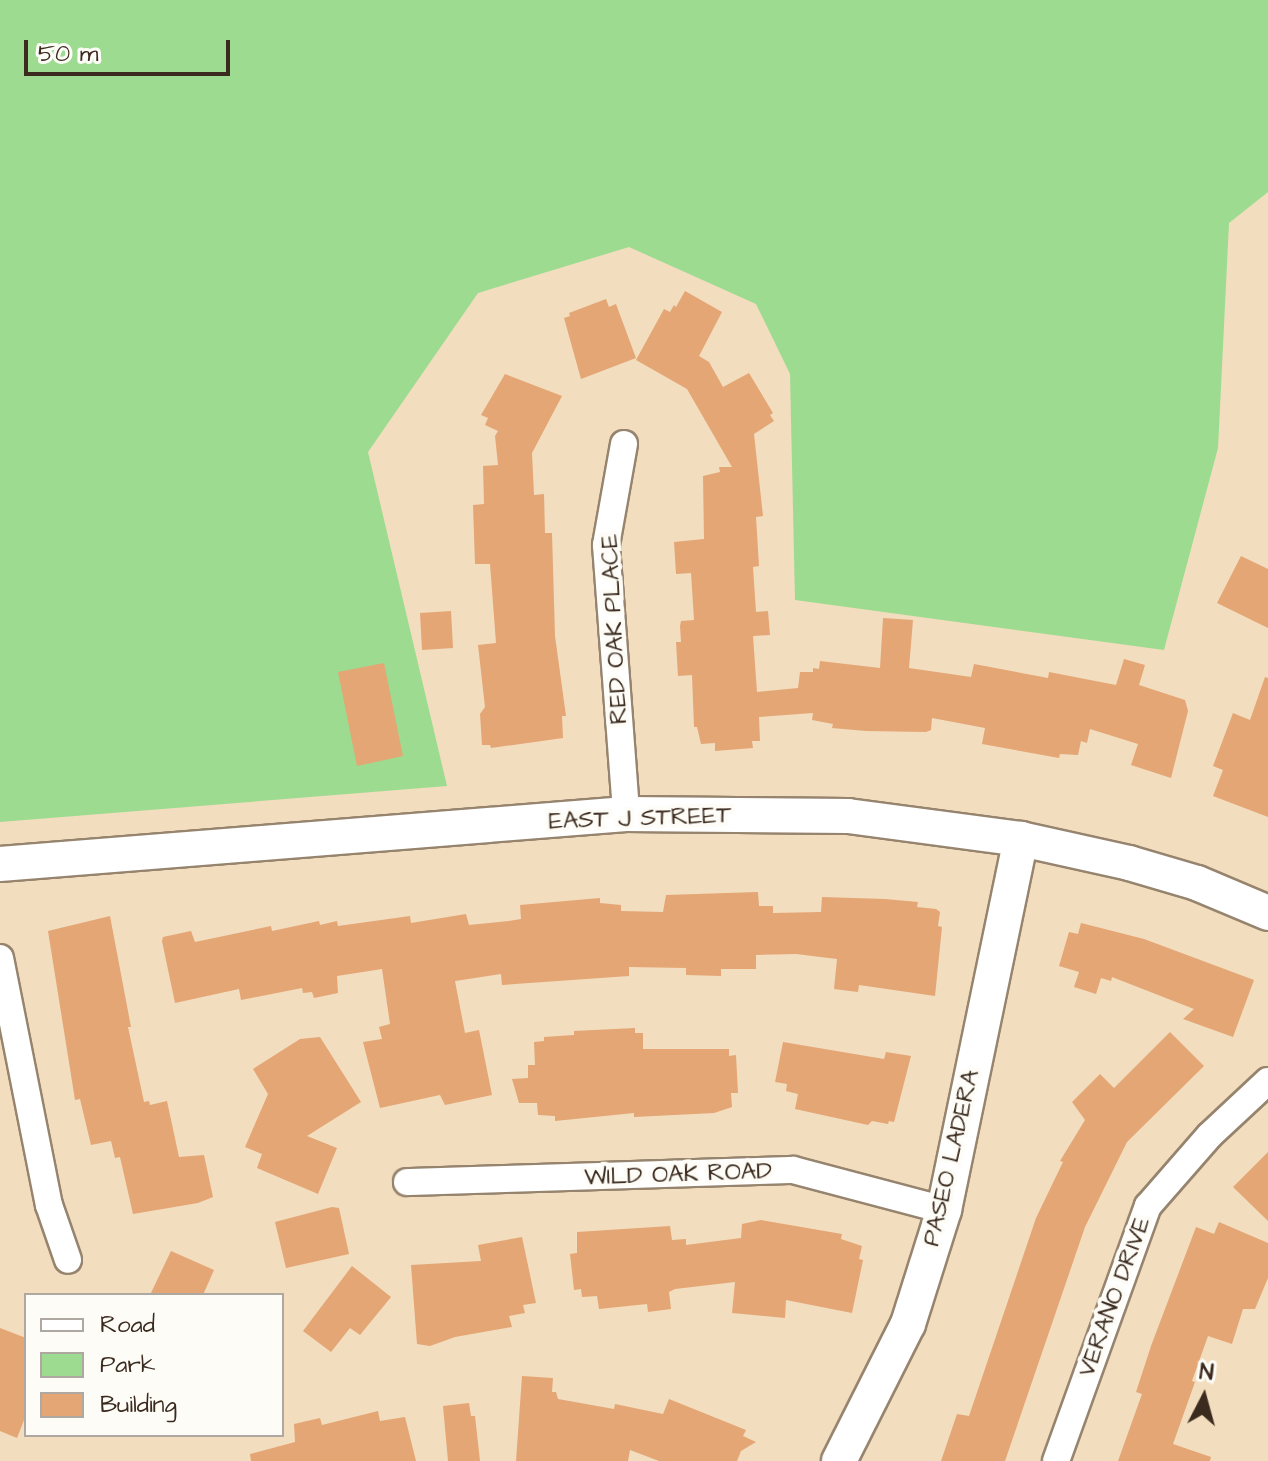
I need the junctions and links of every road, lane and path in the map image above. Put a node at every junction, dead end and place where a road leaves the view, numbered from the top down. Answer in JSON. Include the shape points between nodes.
{"nodes":[{"id":1,"x":624,"y":444,"type":"dead end"},
{"id":2,"x":626,"y":814,"type":"junction"},
{"id":3,"x":1021,"y":839,"type":"junction"},
{"id":4,"x":0,"y":864,"type":"edge"},
{"id":5,"x":1268,"y":913,"type":"edge"},
{"id":6,"x":0,"y":958,"type":"edge"},
{"id":7,"x":1268,"y":1081,"type":"edge"},
{"id":8,"x":407,"y":1182,"type":"dead end"},
{"id":9,"x":944,"y":1210,"type":"junction"},
{"id":10,"x":68,"y":1260,"type":"dead end"},
{"id":11,"x":839,"y":1461,"type":"edge"},
{"id":12,"x":1056,"y":1461,"type":"edge"}],
"edges":[{"from":1,"to":2,"type":"street","name":"RED OAK PLACE","via":[[606,545]]},
{"from":2,"to":3,"type":"street","name":"EAST J STREET","via":[[848,816]]},
{"from":2,"to":4,"type":"street","name":"EAST J STREET"},
{"from":3,"to":5,"type":"street","name":"EAST J STREET","via":[[1197,883]]},
{"from":3,"to":9,"type":"street","name":"PASEO LADERA"},
{"from":6,"to":10,"type":"street","via":[[49,1205]]},
{"from":7,"to":12,"type":"street","name":"VERANO DRIVE","via":[[1210,1135],[1148,1206]]},
{"from":8,"to":9,"type":"street","name":"WILD OAK ROAD","via":[[793,1170]]},
{"from":9,"to":11,"type":"street","name":"PASEO LADERA","via":[[908,1324]]}]}
